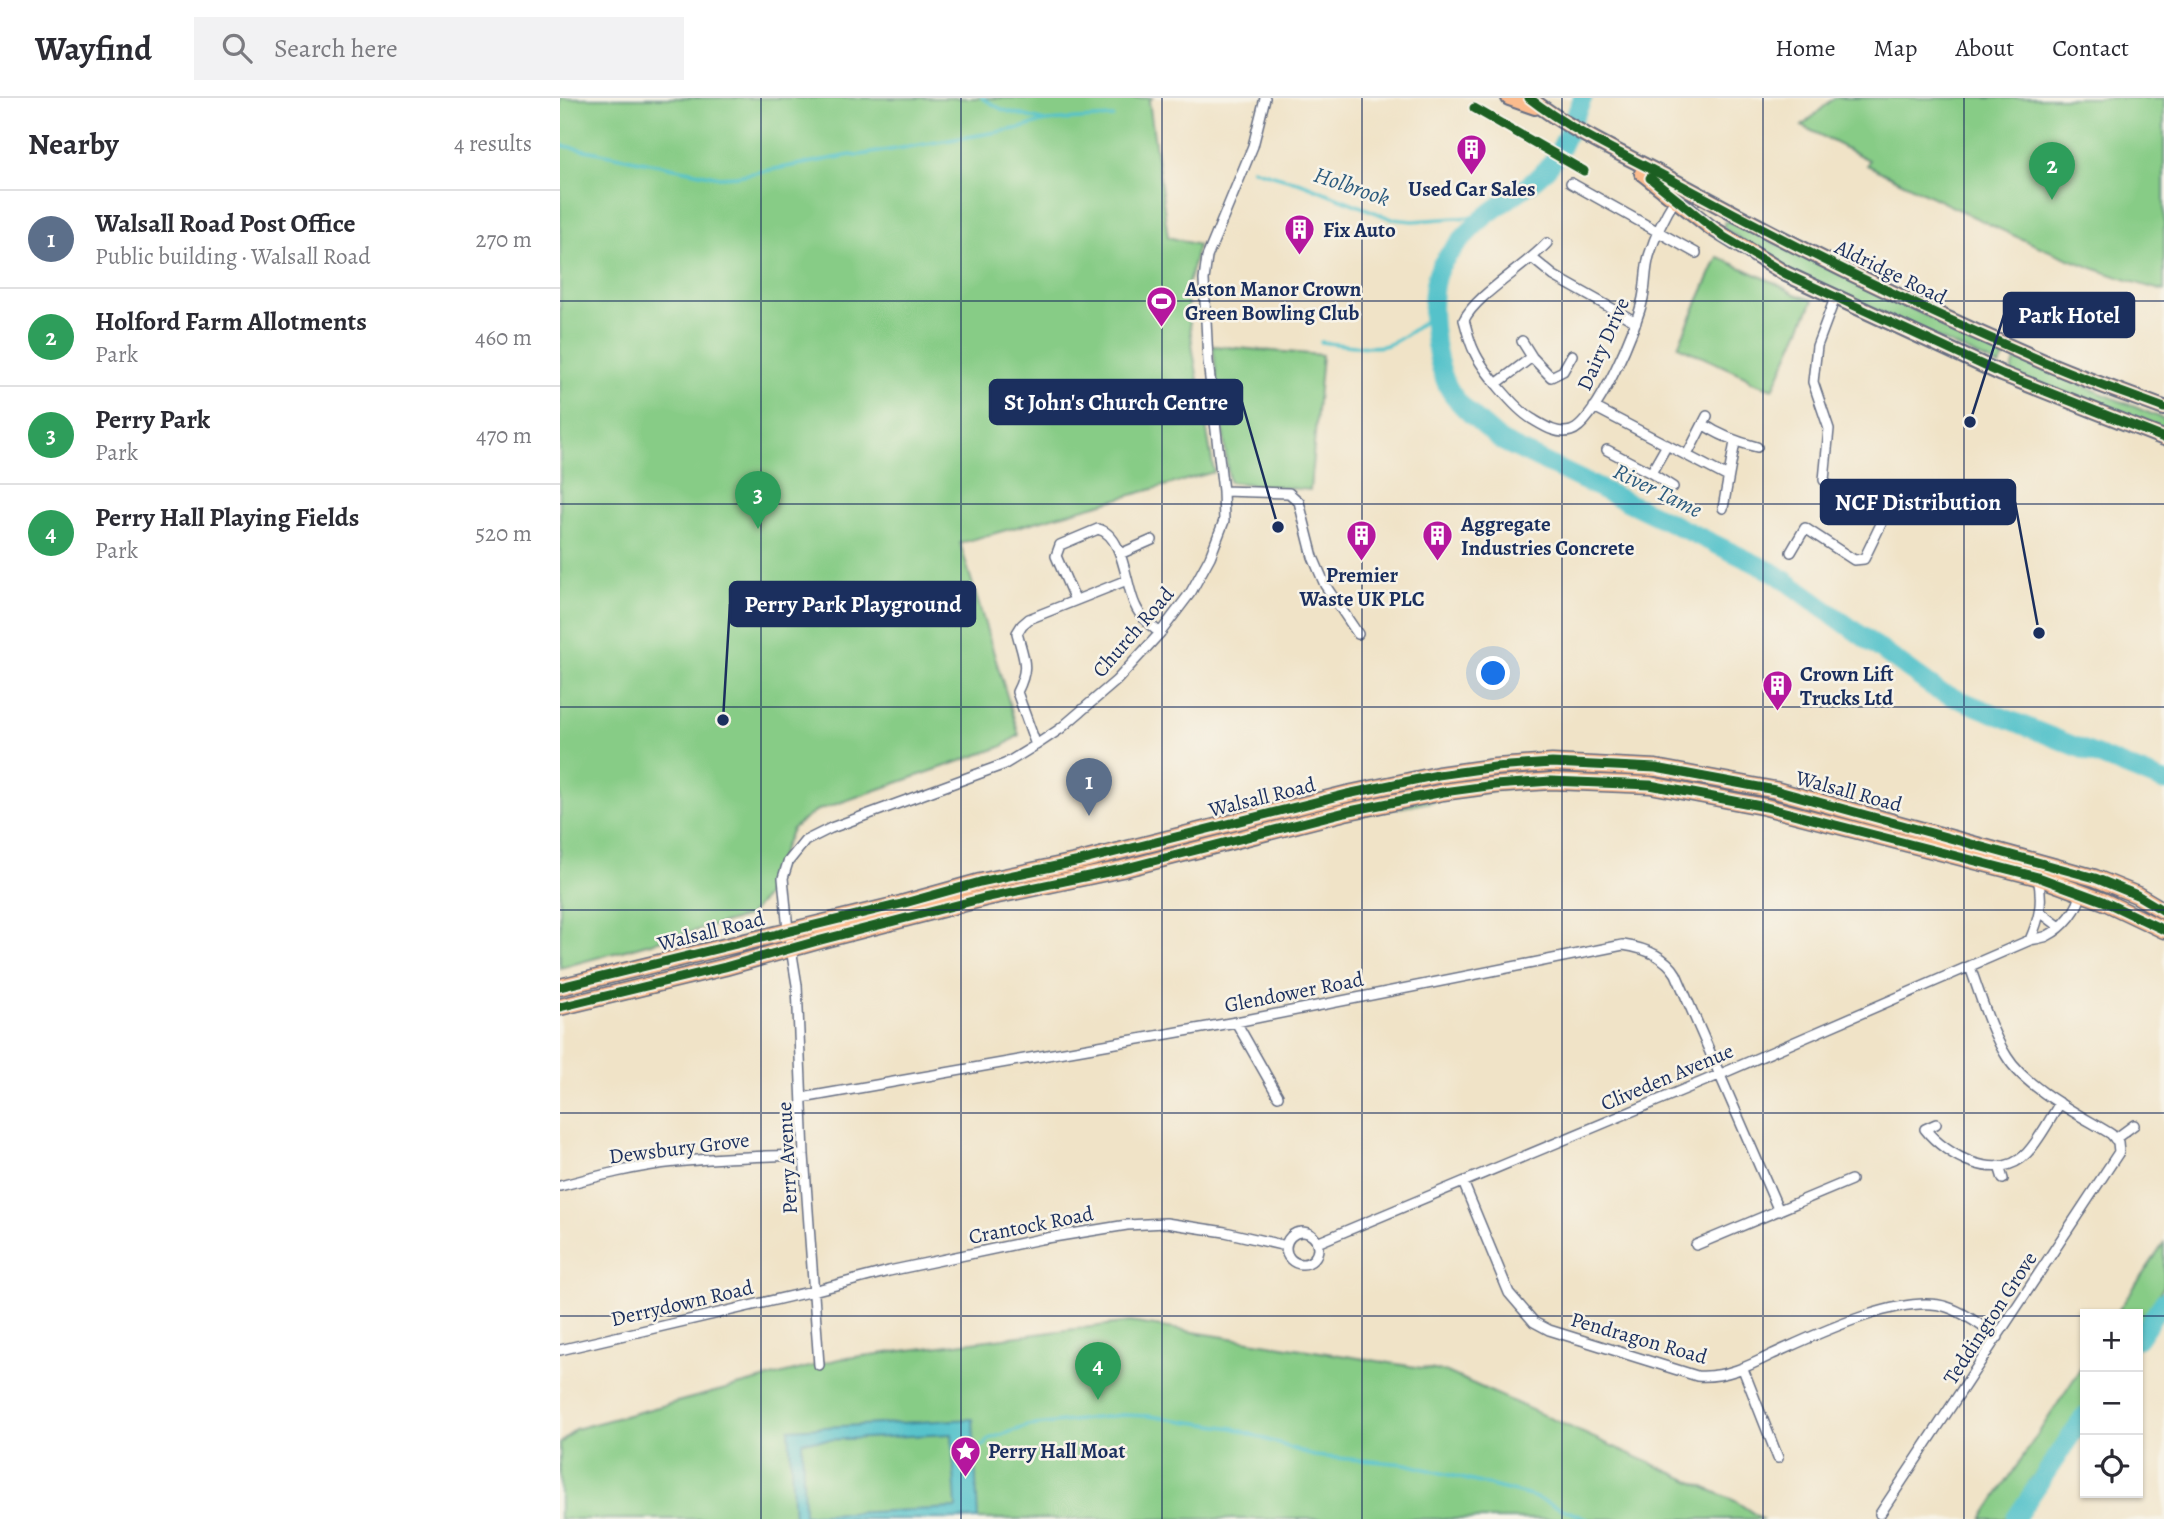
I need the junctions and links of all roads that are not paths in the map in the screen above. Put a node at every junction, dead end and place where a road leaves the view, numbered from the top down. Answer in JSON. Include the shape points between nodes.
{"nodes":[{"id":1,"x":1265,"y":98,"type":"edge"},
{"id":2,"x":1509,"y":98,"type":"edge"},
{"id":3,"x":1529,"y":98,"type":"edge"},
{"id":4,"x":1544,"y":109,"type":"junction"},
{"id":5,"x":1611,"y":149,"type":"junction"},
{"id":6,"x":1571,"y":183,"type":"dead end"},
{"id":7,"x":1676,"y":198,"type":"junction"},
{"id":8,"x":1720,"y":206,"type":"junction"},
{"id":9,"x":1710,"y":227,"type":"junction"},
{"id":10,"x":1659,"y":232,"type":"junction"},
{"id":11,"x":1547,"y":243,"type":"dead end"},
{"id":12,"x":1696,"y":253,"type":"dead end"},
{"id":13,"x":1532,"y":258,"type":"junction"},
{"id":14,"x":1835,"y":298,"type":"junction"},
{"id":15,"x":1636,"y":322,"type":"junction"},
{"id":16,"x":1522,"y":341,"type":"dead end"},
{"id":17,"x":1572,"y":355,"type":"dead end"},
{"id":18,"x":1532,"y":357,"type":"junction"},
{"id":19,"x":1496,"y":384,"type":"junction"},
{"id":20,"x":1594,"y":407,"type":"junction"},
{"id":21,"x":2164,"y":408,"type":"edge"},
{"id":22,"x":2164,"y":438,"type":"edge"},
{"id":23,"x":1735,"y":442,"type":"junction"},
{"id":24,"x":1667,"y":445,"type":"junction"},
{"id":25,"x":1757,"y":447,"type":"dead end"},
{"id":26,"x":1607,"y":450,"type":"dead end"},
{"id":27,"x":1687,"y":456,"type":"junction"},
{"id":28,"x":1651,"y":472,"type":"junction"},
{"id":29,"x":1728,"y":477,"type":"junction"},
{"id":30,"x":1673,"y":487,"type":"dead end"},
{"id":31,"x":1223,"y":491,"type":"junction"},
{"id":32,"x":1723,"y":508,"type":"dead end"},
{"id":33,"x":1152,"y":540,"type":"dead end"},
{"id":34,"x":1791,"y":552,"type":"dead end"},
{"id":35,"x":1120,"y":554,"type":"junction"},
{"id":36,"x":1128,"y":580,"type":"junction"},
{"id":37,"x":1075,"y":600,"type":"junction"},
{"id":38,"x":1160,"y":633,"type":"junction"},
{"id":39,"x":1358,"y":634,"type":"dead end"},
{"id":40,"x":1035,"y":745,"type":"junction"},
{"id":41,"x":1978,"y":844,"type":"junction"},
{"id":42,"x":2038,"y":877,"type":"junction"},
{"id":43,"x":2082,"y":893,"type":"junction"},
{"id":44,"x":2164,"y":911,"type":"edge"},
{"id":45,"x":2040,"y":912,"type":"junction"},
{"id":46,"x":2060,"y":927,"type":"junction"},
{"id":47,"x":788,"y":930,"type":"junction"},
{"id":48,"x":2164,"y":930,"type":"edge"},
{"id":49,"x":2030,"y":940,"type":"junction"},
{"id":50,"x":791,"y":949,"type":"junction"},
{"id":51,"x":1970,"y":967,"type":"junction"},
{"id":52,"x":560,"y":987,"type":"edge"},
{"id":53,"x":560,"y":1007,"type":"edge"},
{"id":54,"x":1236,"y":1021,"type":"junction"},
{"id":55,"x":1721,"y":1073,"type":"junction"},
{"id":56,"x":1278,"y":1096,"type":"dead end"},
{"id":57,"x":802,"y":1097,"type":"junction"},
{"id":58,"x":2060,"y":1103,"type":"junction"},
{"id":59,"x":1936,"y":1124,"type":"dead end"},
{"id":60,"x":2134,"y":1125,"type":"dead end"},
{"id":61,"x":2115,"y":1139,"type":"junction"},
{"id":62,"x":804,"y":1155,"type":"junction"},
{"id":63,"x":1999,"y":1166,"type":"junction"},
{"id":64,"x":2003,"y":1179,"type":"dead end"},
{"id":65,"x":1852,"y":1180,"type":"dead end"},
{"id":66,"x":1463,"y":1182,"type":"junction"},
{"id":67,"x":560,"y":1186,"type":"edge"},
{"id":68,"x":1779,"y":1210,"type":"junction"},
{"id":69,"x":1317,"y":1243,"type":"junction"},
{"id":70,"x":1696,"y":1245,"type":"dead end"},
{"id":71,"x":1286,"y":1246,"type":"junction"},
{"id":72,"x":813,"y":1291,"type":"junction"},
{"id":73,"x":1998,"y":1338,"type":"junction"},
{"id":74,"x":560,"y":1350,"type":"edge"},
{"id":75,"x":818,"y":1365,"type":"dead end"},
{"id":76,"x":1742,"y":1368,"type":"junction"},
{"id":77,"x":1778,"y":1458,"type":"dead end"},
{"id":78,"x":1880,"y":1514,"type":"dead end"}],
"edges":[{"from":1,"to":31,"type":"street","name":"Church Road","via":[[1253,146],[1207,257],[1204,280]]},
{"from":2,"to":4,"type":"main road","name":"Aldridge Road"},
{"from":3,"to":4,"type":"main road","name":"Aldridge Road"},
{"from":4,"to":5,"type":"main road","name":"Aldridge Road"},
{"from":5,"to":7,"type":"main road","name":"Aldridge Road"},
{"from":5,"to":8,"type":"main road","name":"Aldridge Road"},
{"from":6,"to":10,"type":"street"},
{"from":7,"to":9,"type":"main road","name":"Aldridge Road"},
{"from":7,"to":10,"type":"street","name":"Dairy Drive"},
{"from":8,"to":9,"type":"main road"},
{"from":8,"to":21,"type":"main road","name":"Aldridge Road","via":[[1907,300]]},
{"from":9,"to":14,"type":"main road","name":"Aldridge Road"},
{"from":10,"to":12,"type":"street"},
{"from":10,"to":15,"type":"street","name":"Dairy Drive","via":[[1649,255]]},
{"from":11,"to":13,"type":"street","name":"Dairy Drive"},
{"from":13,"to":15,"type":"street","via":[[1554,276]]},
{"from":13,"to":19,"type":"street","name":"Dairy Drive","via":[[1470,308],[1464,320],[1474,352]]},
{"from":14,"to":22,"type":"main road","name":"Aldridge Road","via":[[2002,374]]},
{"from":14,"to":34,"type":"street","via":[[1817,346],[1813,382],[1829,429],[1824,480],[1882,522],[1864,559],[1854,560],[1805,528]]},
{"from":15,"to":20,"type":"street","name":"Dairy Drive"},
{"from":16,"to":18,"type":"street"},
{"from":17,"to":18,"type":"street","via":[[1563,371],[1551,377]]},
{"from":18,"to":19,"type":"street"},
{"from":19,"to":20,"type":"street","name":"Dairy Drive","via":[[1528,417],[1557,432],[1573,430]]},
{"from":20,"to":24,"type":"street"},
{"from":23,"to":25,"type":"street"},
{"from":23,"to":27,"type":"street","via":[[1717,434],[1705,420]]},
{"from":23,"to":29,"type":"street"},
{"from":24,"to":27,"type":"street"},
{"from":24,"to":28,"type":"street"},
{"from":26,"to":28,"type":"street"},
{"from":27,"to":29,"type":"street"},
{"from":28,"to":30,"type":"street"},
{"from":29,"to":32,"type":"street"},
{"from":31,"to":38,"type":"street","name":"Church Road","via":[[1224,521],[1210,558]]},
{"from":31,"to":39,"type":"street","via":[[1293,495],[1325,585]]},
{"from":33,"to":35,"type":"street"},
{"from":35,"to":36,"type":"street"},
{"from":35,"to":37,"type":"street","via":[[1111,537],[1098,528],[1060,545],[1056,556]]},
{"from":36,"to":37,"type":"street"},
{"from":36,"to":38,"type":"street","via":[[1143,619]]},
{"from":37,"to":40,"type":"street","via":[[1030,619],[1017,633],[1026,666],[1017,692]]},
{"from":38,"to":40,"type":"street","name":"Church Road","via":[[1087,707]]},
{"from":40,"to":47,"type":"street","name":"Church Road","via":[[1005,764],[805,841],[788,862],[783,878]]},
{"from":41,"to":43,"type":"street","name":"Walsall Road","via":[[2078,881]]},
{"from":41,"to":44,"type":"highway","name":"Walsall Road","via":[[2095,877]]},
{"from":41,"to":47,"type":"highway","name":"Walsall Road","via":[[1775,790],[1656,768],[1552,763],[1506,766],[1348,794]]},
{"from":42,"to":43,"type":"highway","name":"Walsall Road"},
{"from":42,"to":45,"type":"street"},
{"from":42,"to":50,"type":"highway","name":"Walsall Road","via":[[1766,807],[1650,785],[1551,781],[1443,792],[1345,812]]},
{"from":43,"to":46,"type":"street"},
{"from":43,"to":48,"type":"highway","name":"Walsall Road"},
{"from":45,"to":46,"type":"street"},
{"from":45,"to":49,"type":"street"},
{"from":46,"to":49,"type":"street","name":"Cliveden Avenue","via":[[2046,937]]},
{"from":47,"to":50,"type":"street","name":"Walsall Road"},
{"from":47,"to":52,"type":"highway","name":"Walsall Road"},
{"from":49,"to":51,"type":"street","name":"Cliveden Avenue"},
{"from":50,"to":53,"type":"highway","name":"Walsall Road"},
{"from":50,"to":57,"type":"street","name":"Perry Avenue"},
{"from":51,"to":55,"type":"street","name":"Cliveden Avenue"},
{"from":51,"to":58,"type":"street","via":[[2007,1059]]},
{"from":54,"to":55,"type":"street","name":"Glendower Road","via":[[1623,945],[1670,964]]},
{"from":54,"to":56,"type":"street"},
{"from":54,"to":57,"type":"street","name":"Glendower Road"},
{"from":55,"to":66,"type":"street","name":"Cliveden Avenue"},
{"from":55,"to":68,"type":"street","name":"Glendower Road"},
{"from":57,"to":62,"type":"street","name":"Perry Avenue"},
{"from":58,"to":61,"type":"street"},
{"from":58,"to":63,"type":"street","via":[[2026,1154]]},
{"from":59,"to":63,"type":"street","via":[[1926,1129],[1948,1150],[1979,1165]]},
{"from":60,"to":61,"type":"street"},
{"from":61,"to":73,"type":"street","name":"Teddington Grove","via":[[2119,1152],[2111,1166]]},
{"from":62,"to":67,"type":"street","name":"Dewsbury Grove","via":[[673,1162]]},
{"from":62,"to":72,"type":"street","name":"Perry Avenue"},
{"from":63,"to":64,"type":"street"},
{"from":65,"to":68,"type":"street"},
{"from":66,"to":69,"type":"street","name":"Cliveden Avenue"},
{"from":66,"to":76,"type":"street","name":"Pendragon Road","via":[[1509,1293],[1534,1322],[1697,1376],[1713,1377]]},
{"from":68,"to":70,"type":"street"},
{"from":69,"to":71,"type":"street","via":[[1306,1232],[1297,1232]]},
{"from":69,"to":71,"type":"street","via":[[1318,1254],[1307,1264],[1292,1262]]},
{"from":71,"to":72,"type":"street","name":"Crantock Road","via":[[1166,1223],[1127,1225],[1041,1238]]},
{"from":72,"to":74,"type":"street","name":"Derrydown Road"},
{"from":72,"to":75,"type":"street","name":"Perry Avenue"},
{"from":73,"to":76,"type":"street","name":"Pendragon Road","via":[[1948,1307],[1925,1302],[1832,1327]]},
{"from":73,"to":78,"type":"street","name":"Teddington Grove"},
{"from":76,"to":77,"type":"street"}]}
